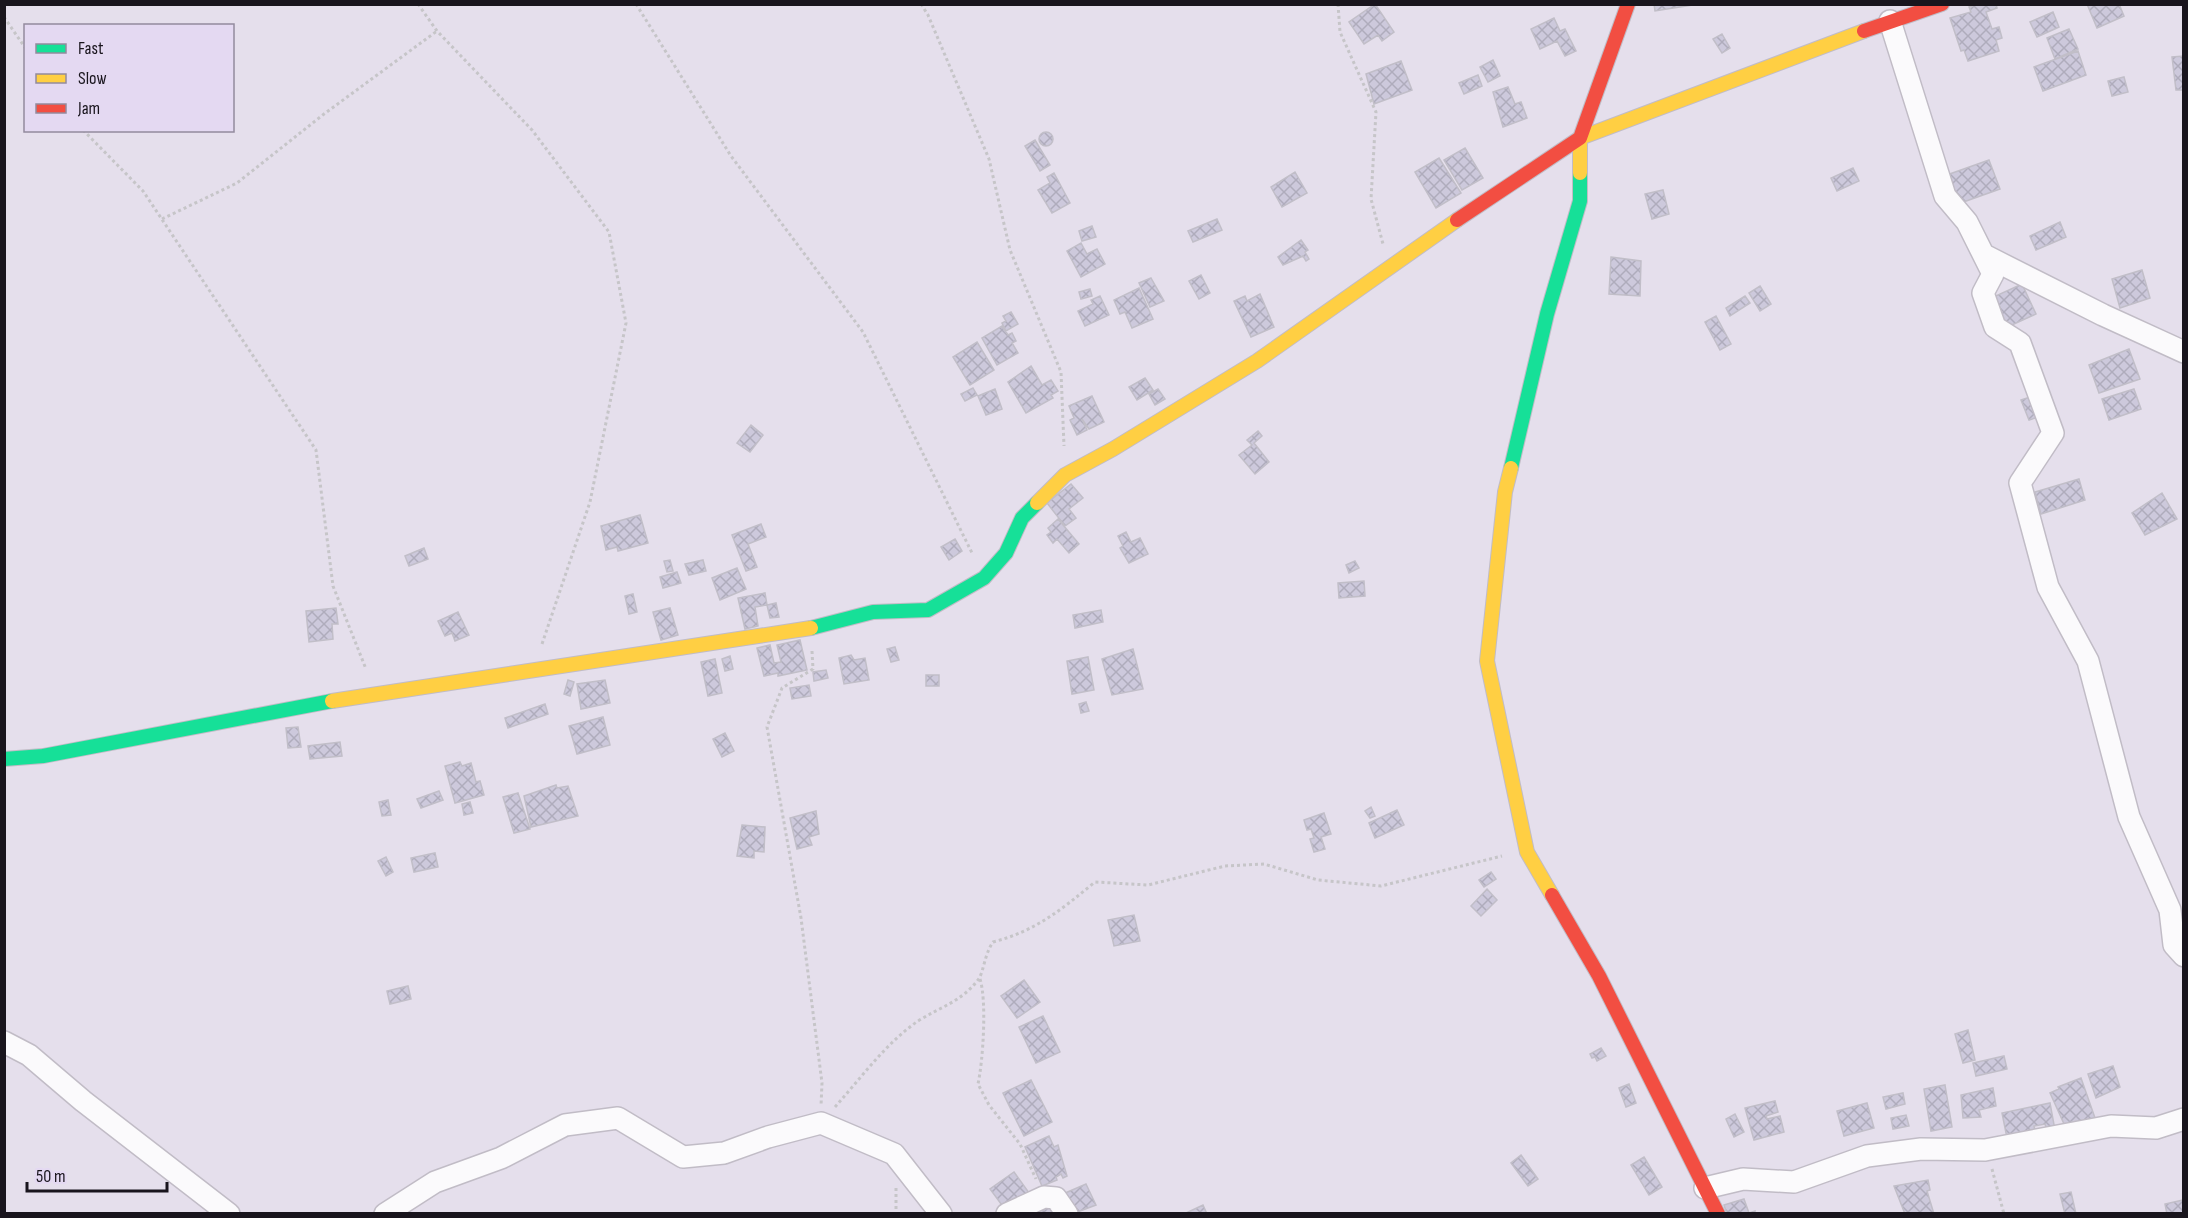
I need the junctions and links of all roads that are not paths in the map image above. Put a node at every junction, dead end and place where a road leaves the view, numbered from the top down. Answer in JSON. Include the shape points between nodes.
{"nodes":[{"id":1,"x":1628,"y":4,"type":"edge"},
{"id":2,"x":1942,"y":4,"type":"edge"},
{"id":3,"x":1890,"y":21,"type":"junction"},
{"id":4,"x":1580,"y":138,"type":"junction"},
{"id":5,"x":1986,"y":256,"type":"junction"},
{"id":6,"x":2184,"y":352,"type":"edge"},
{"id":7,"x":4,"y":759,"type":"edge"},
{"id":8,"x":2184,"y":956,"type":"edge"},
{"id":9,"x":4,"y":1042,"type":"edge"},
{"id":10,"x":2184,"y":1119,"type":"edge"},
{"id":11,"x":1705,"y":1188,"type":"junction"},
{"id":12,"x":229,"y":1214,"type":"edge"},
{"id":13,"x":385,"y":1214,"type":"edge"},
{"id":14,"x":941,"y":1214,"type":"edge"},
{"id":15,"x":1007,"y":1214,"type":"edge"},
{"id":16,"x":1067,"y":1214,"type":"edge"},
{"id":17,"x":1718,"y":1214,"type":"edge"}],
"edges":[{"from":1,"to":4,"type":"street"},
{"from":2,"to":3,"type":"street"},
{"from":3,"to":4,"type":"street"},
{"from":3,"to":5,"type":"street","via":[[1945,195],[1967,222]]},
{"from":4,"to":7,"type":"street","via":[[1516,178],[1257,361],[1065,475],[1022,518],[1006,553],[984,578],[928,610],[873,612],[811,628],[375,693],[43,756]]},
{"from":4,"to":11,"type":"street","via":[[1580,201],[1547,314],[1506,492],[1487,661],[1527,852],[1599,976]]},
{"from":5,"to":6,"type":"street"},
{"from":5,"to":8,"type":"street","via":[[1993,274],[1983,293],[1995,327],[2020,343],[2053,433],[2020,483],[2048,587],[2088,661],[2129,817],[2170,910],[2174,945]]},
{"from":9,"to":12,"type":"street","via":[[29,1055]]},
{"from":10,"to":11,"type":"street","via":[[2156,1128],[2111,1126],[1985,1150],[1921,1149],[1867,1156],[1794,1182],[1743,1179]]},
{"from":11,"to":17,"type":"street"},
{"from":13,"to":14,"type":"street","via":[[435,1182],[501,1158],[565,1125],[618,1118],[682,1157],[724,1154],[820,1123],[894,1154]]},
{"from":15,"to":16,"type":"street","via":[[1044,1197],[1056,1198]]}]}
